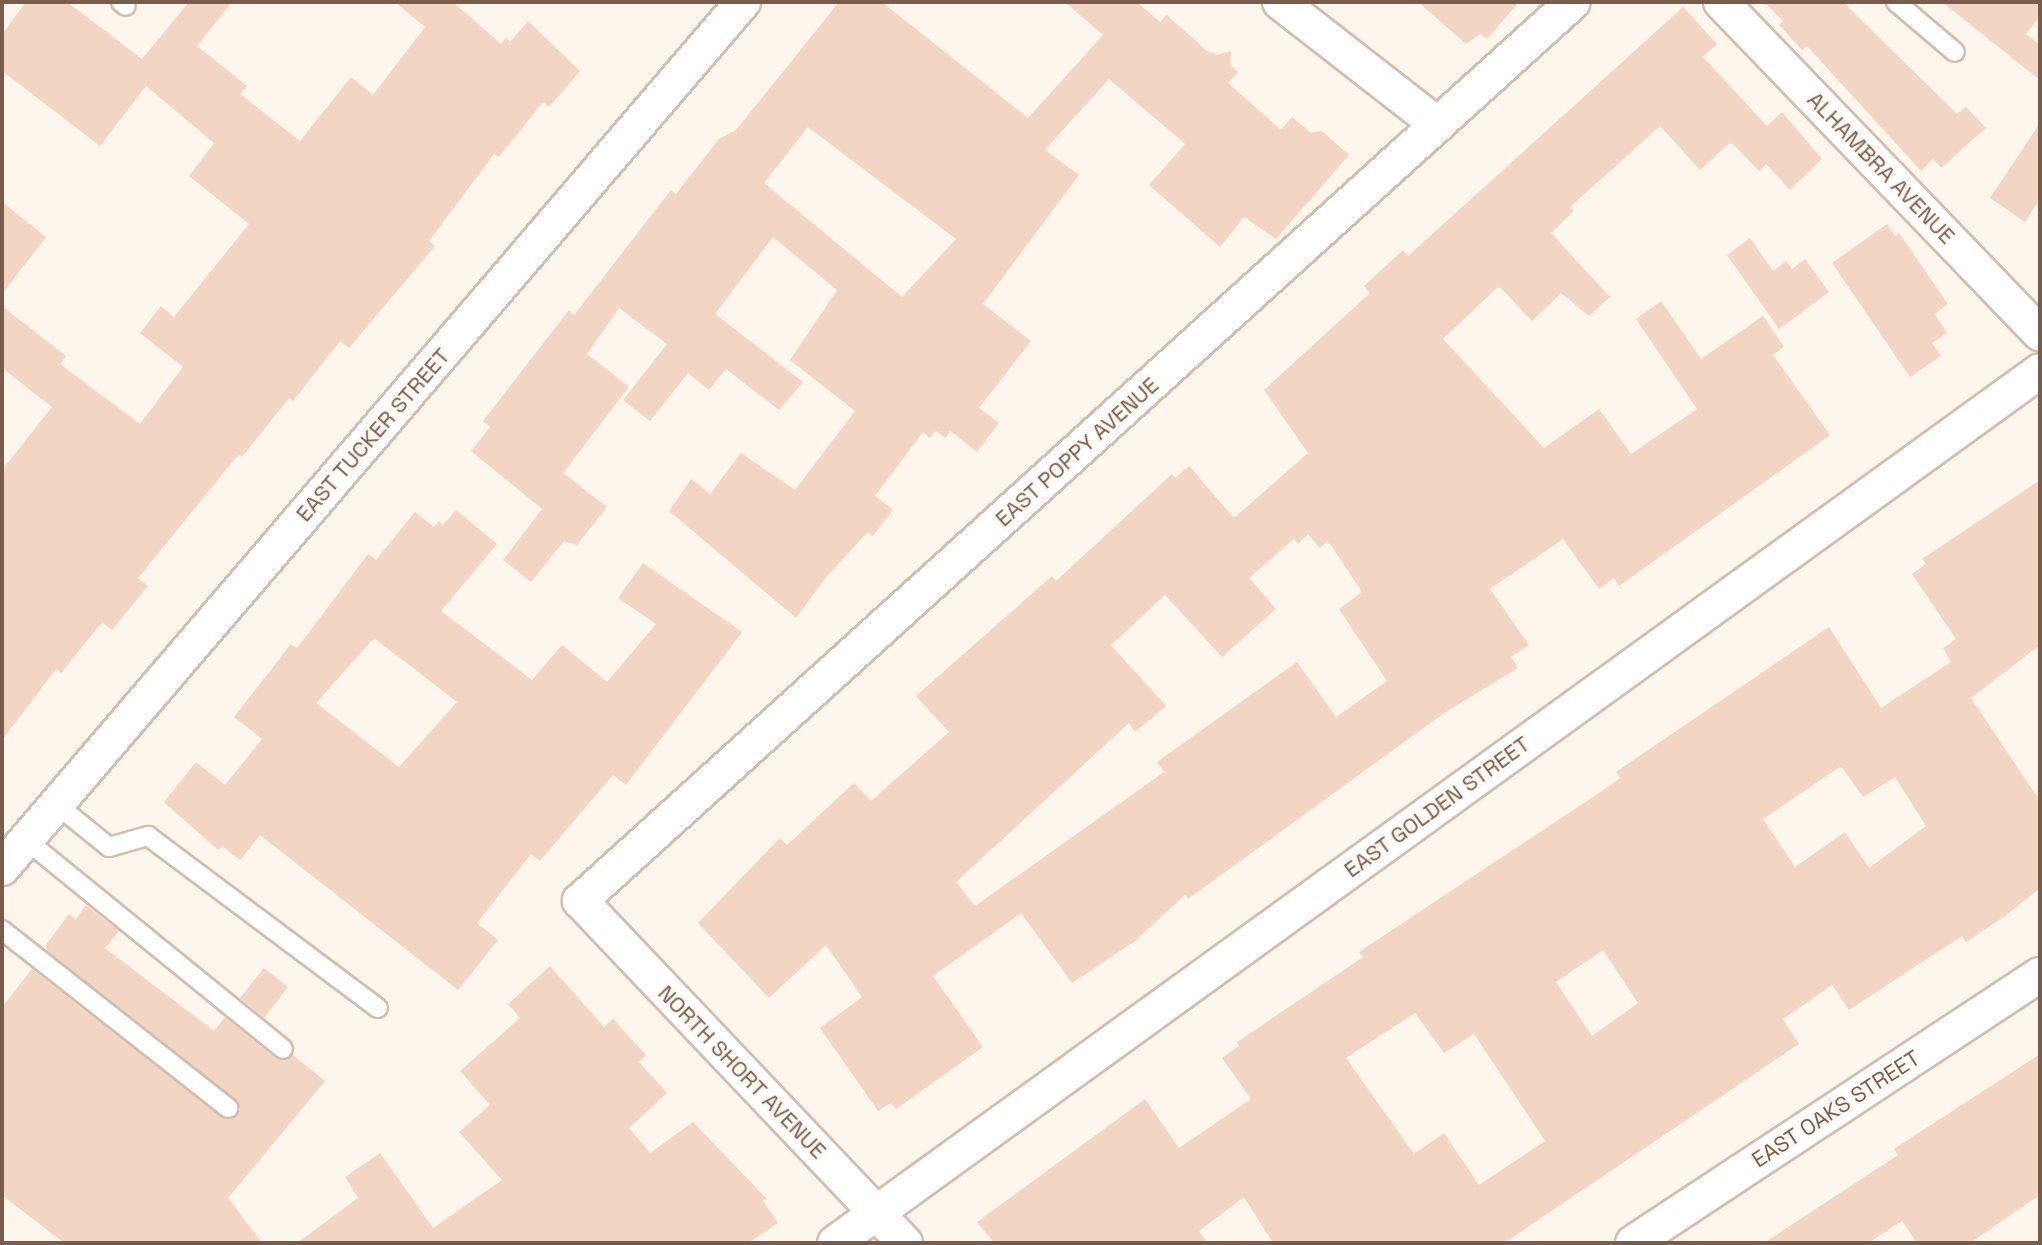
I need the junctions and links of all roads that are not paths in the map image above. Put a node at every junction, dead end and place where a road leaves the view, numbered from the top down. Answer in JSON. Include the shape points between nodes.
{"nodes":[{"id":1,"x":743,"y":2,"type":"edge"},
{"id":2,"x":1280,"y":2,"type":"edge"},
{"id":3,"x":1573,"y":2,"type":"edge"},
{"id":4,"x":1721,"y":2,"type":"edge"},
{"id":5,"x":1896,"y":2,"type":"edge"},
{"id":6,"x":1955,"y":52,"type":"dead end"},
{"id":7,"x":1438,"y":125,"type":"junction"},
{"id":8,"x":2040,"y":334,"type":"edge"},
{"id":9,"x":2040,"y":371,"type":"edge"},
{"id":10,"x":56,"y":804,"type":"junction"},
{"id":11,"x":26,"y":840,"type":"junction"},
{"id":12,"x":2,"y":868,"type":"edge"},
{"id":13,"x":580,"y":901,"type":"joint"},
{"id":14,"x":2,"y":930,"type":"edge"},
{"id":15,"x":2040,"y":975,"type":"edge"},
{"id":16,"x":378,"y":1008,"type":"dead end"},
{"id":17,"x":283,"y":1049,"type":"dead end"},
{"id":18,"x":228,"y":1108,"type":"dead end"},
{"id":19,"x":876,"y":1213,"type":"junction"},
{"id":20,"x":835,"y":1243,"type":"edge"},
{"id":21,"x":905,"y":1243,"type":"edge"},
{"id":22,"x":1633,"y":1243,"type":"edge"}],
"edges":[{"from":1,"to":10,"type":"street","name":"EAST TUCKER STREET"},
{"from":2,"to":7,"type":"street"},
{"from":3,"to":7,"type":"street","name":"EAST POPPY AVENUE"},
{"from":4,"to":8,"type":"street","name":"ALHAMBRA AVENUE"},
{"from":5,"to":6,"type":"lane"},
{"from":7,"to":13,"type":"street","name":"EAST POPPY AVENUE"},
{"from":9,"to":19,"type":"street","name":"EAST GOLDEN STREET"},
{"from":10,"to":11,"type":"street","name":"EAST TUCKER STREET"},
{"from":10,"to":16,"type":"lane","via":[[109,847],[148,836]]},
{"from":11,"to":12,"type":"street","name":"EAST TUCKER STREET"},
{"from":11,"to":17,"type":"lane"},
{"from":13,"to":19,"type":"street","name":"NORTH SHORT AVENUE"},
{"from":14,"to":18,"type":"lane"},
{"from":15,"to":22,"type":"street","name":"EAST OAKS STREET"},
{"from":19,"to":20,"type":"street","name":"EAST GOLDEN STREET"},
{"from":19,"to":21,"type":"street","name":"NORTH SHORT AVENUE"}]}
